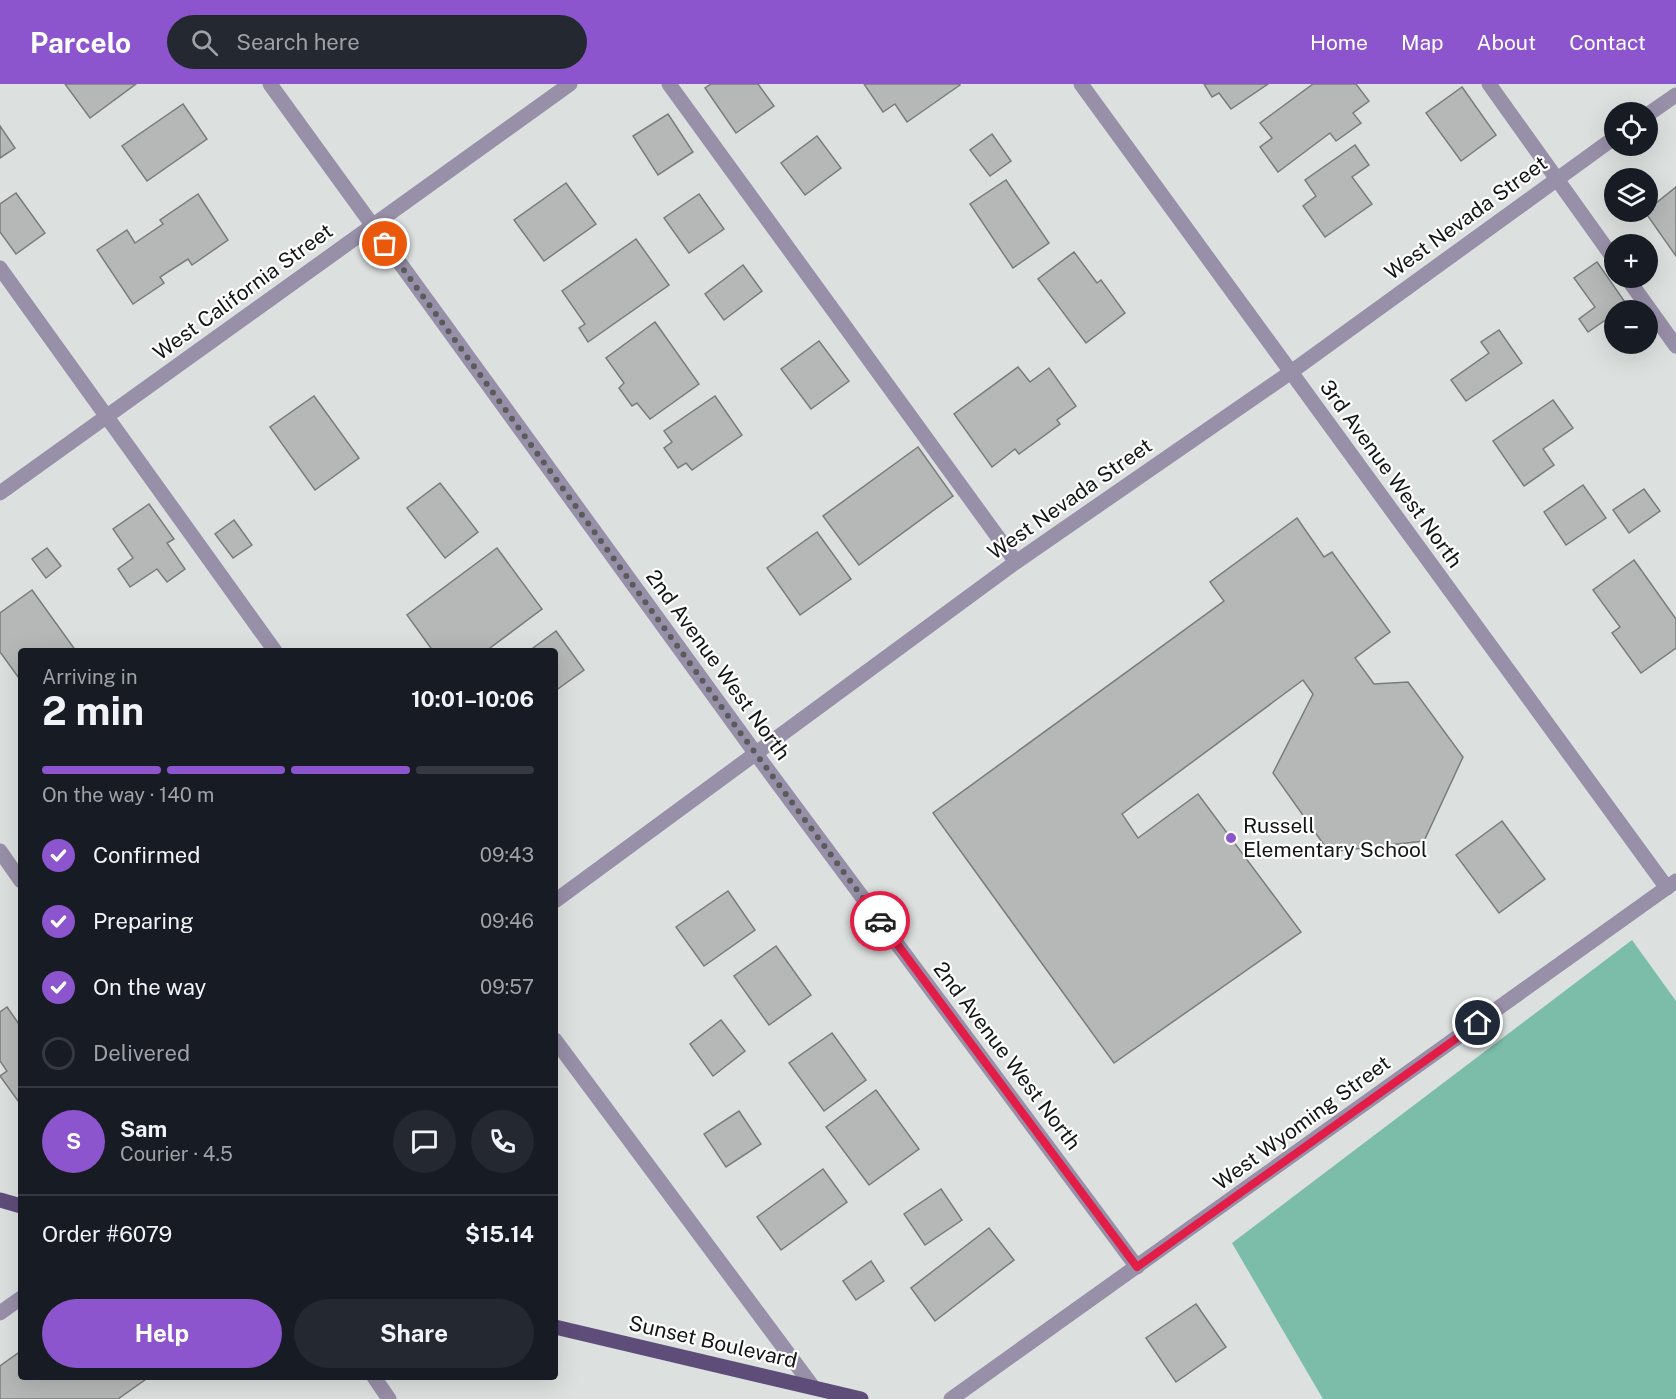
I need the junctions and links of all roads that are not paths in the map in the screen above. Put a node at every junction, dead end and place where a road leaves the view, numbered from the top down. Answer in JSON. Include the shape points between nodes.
{"nodes":[{"id":1,"x":270,"y":84,"type":"edge"},
{"id":2,"x":570,"y":84,"type":"edge"},
{"id":3,"x":669,"y":84,"type":"edge"},
{"id":4,"x":1082,"y":84,"type":"edge"},
{"id":5,"x":1489,"y":84,"type":"edge"},
{"id":6,"x":1676,"y":95,"type":"edge"},
{"id":7,"x":1658,"y":107,"type":"edge"},
{"id":8,"x":1604,"y":145,"type":"edge"},
{"id":9,"x":1557,"y":178,"type":"junction"},
{"id":10,"x":372,"y":225,"type":"junction"},
{"id":11,"x":1604,"y":245,"type":"edge"},
{"id":12,"x":0,"y":268,"type":"edge"},
{"id":13,"x":1634,"y":288,"type":"edge"},
{"id":14,"x":1676,"y":346,"type":"edge"},
{"id":15,"x":1291,"y":372,"type":"junction"},
{"id":16,"x":108,"y":416,"type":"junction"},
{"id":17,"x":0,"y":493,"type":"edge"},
{"id":18,"x":1016,"y":562,"type":"junction"},
{"id":19,"x":273,"y":648,"type":"edge"},
{"id":20,"x":756,"y":754,"type":"junction"},
{"id":21,"x":0,"y":851,"type":"edge"},
{"id":22,"x":18,"y":877,"type":"edge"},
{"id":23,"x":1671,"y":884,"type":"edge"},
{"id":24,"x":558,"y":899,"type":"edge"},
{"id":25,"x":558,"y":1044,"type":"edge"},
{"id":26,"x":0,"y":1200,"type":"edge"},
{"id":27,"x":18,"y":1205,"type":"edge"},
{"id":28,"x":1137,"y":1267,"type":"junction"},
{"id":29,"x":18,"y":1300,"type":"edge"},
{"id":30,"x":0,"y":1313,"type":"edge"},
{"id":31,"x":558,"y":1329,"type":"edge"},
{"id":32,"x":376,"y":1380,"type":"edge"},
{"id":33,"x":813,"y":1387,"type":"junction"},
{"id":34,"x":389,"y":1399,"type":"edge"},
{"id":35,"x":861,"y":1399,"type":"edge"},
{"id":36,"x":951,"y":1399,"type":"edge"}],
"edges":[{"from":1,"to":10,"type":"street","name":"2nd Avenue West North"},
{"from":2,"to":10,"type":"street","name":"West California Street"},
{"from":3,"to":18,"type":"street"},
{"from":4,"to":15,"type":"street","name":"3rd Avenue West North"},
{"from":5,"to":9,"type":"street"},
{"from":6,"to":7,"type":"street"},
{"from":8,"to":9,"type":"street","name":"West Nevada Street"},
{"from":9,"to":11,"type":"street"},
{"from":9,"to":15,"type":"street","name":"West Nevada Street"},
{"from":10,"to":16,"type":"street","name":"West California Street"},
{"from":10,"to":20,"type":"street","name":"2nd Avenue West North"},
{"from":12,"to":16,"type":"street"},
{"from":13,"to":14,"type":"street"},
{"from":15,"to":18,"type":"street","name":"West Nevada Street"},
{"from":15,"to":23,"type":"street","name":"3rd Avenue West North"},
{"from":16,"to":17,"type":"street","name":"West California Street"},
{"from":16,"to":19,"type":"street"},
{"from":18,"to":20,"type":"street","name":"West Nevada Street"},
{"from":20,"to":24,"type":"street","name":"West Nevada Street"},
{"from":20,"to":28,"type":"street","name":"2nd Avenue West North"},
{"from":21,"to":22,"type":"street"},
{"from":23,"to":28,"type":"street","name":"West Wyoming Street"},
{"from":25,"to":33,"type":"street"},
{"from":26,"to":27,"type":"main road"},
{"from":28,"to":36,"type":"street","name":"West Wyoming Street"},
{"from":29,"to":30,"type":"street"},
{"from":31,"to":33,"type":"main road","name":"Sunset Boulevard"},
{"from":32,"to":34,"type":"street"},
{"from":33,"to":35,"type":"main road","name":"Sunset Boulevard"}]}
